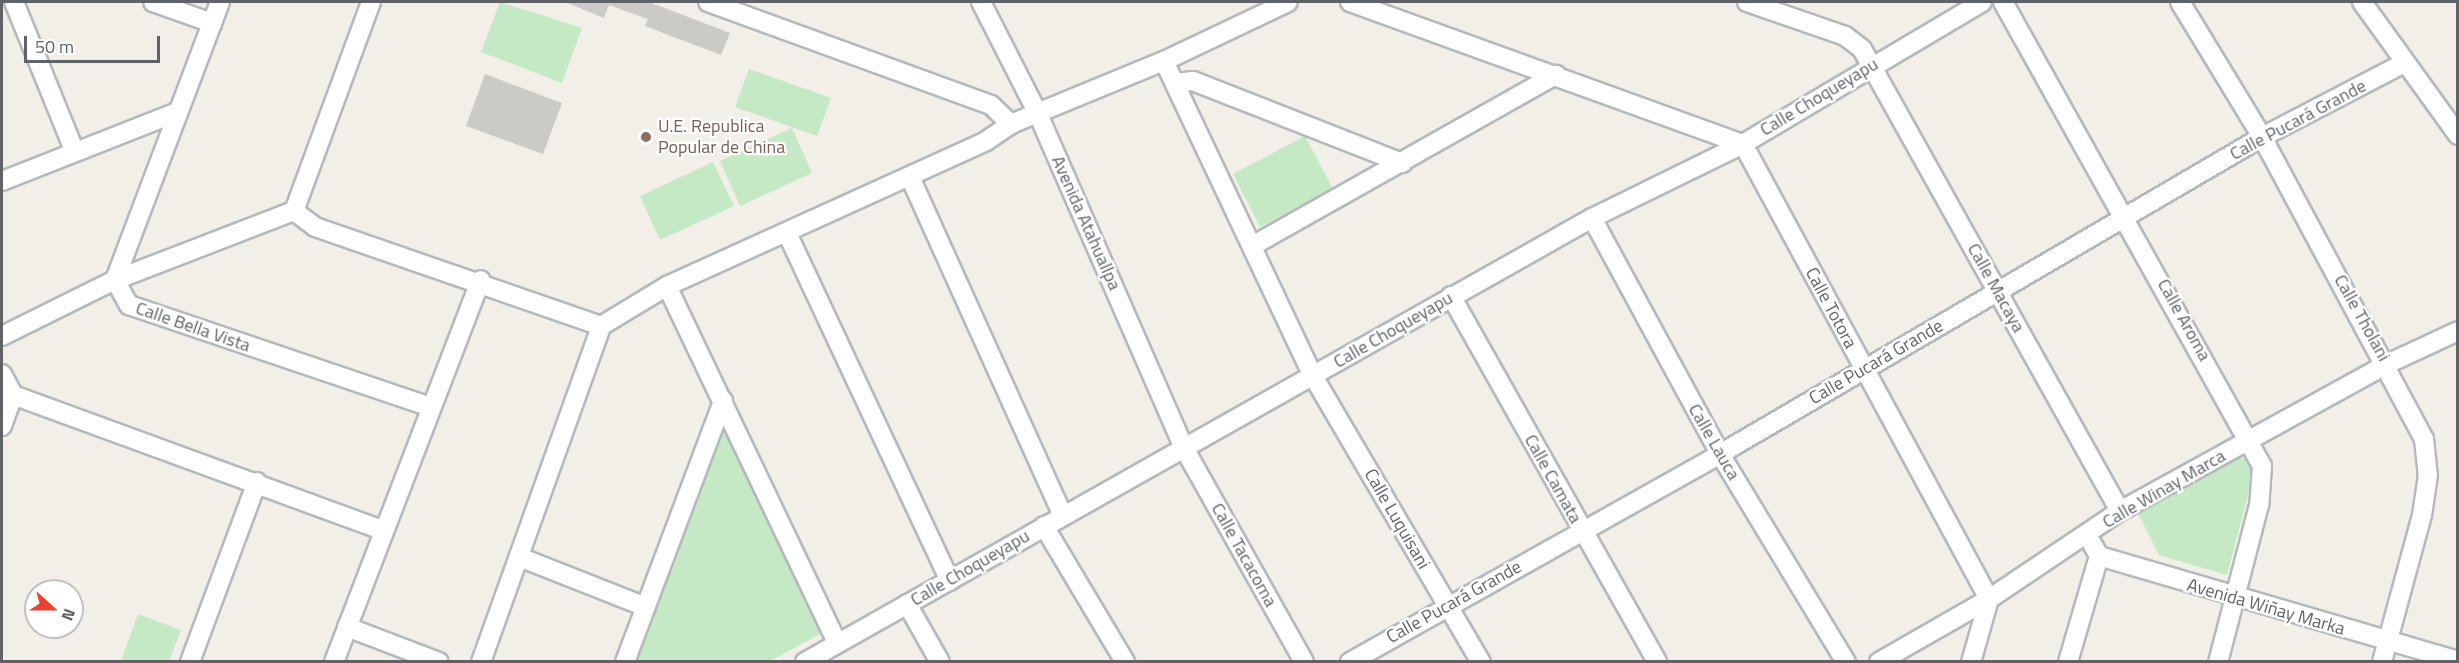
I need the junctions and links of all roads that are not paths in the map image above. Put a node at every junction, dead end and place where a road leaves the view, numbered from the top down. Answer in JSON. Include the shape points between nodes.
{"nodes":[{"id":1,"x":14,"y":2,"type":"edge"},
{"id":2,"x":153,"y":2,"type":"edge"},
{"id":3,"x":220,"y":2,"type":"edge"},
{"id":4,"x":372,"y":2,"type":"edge"},
{"id":5,"x":708,"y":2,"type":"edge"},
{"id":6,"x":981,"y":2,"type":"edge"},
{"id":7,"x":1287,"y":2,"type":"edge"},
{"id":8,"x":1350,"y":2,"type":"edge"},
{"id":9,"x":1747,"y":2,"type":"edge"},
{"id":10,"x":1982,"y":2,"type":"edge"},
{"id":11,"x":2003,"y":2,"type":"edge"},
{"id":12,"x":2180,"y":2,"type":"edge"},
{"id":13,"x":2362,"y":2,"type":"edge"},
{"id":14,"x":212,"y":23,"type":"junction"},
{"id":15,"x":1164,"y":61,"type":"junction"},
{"id":16,"x":2404,"y":63,"type":"junction"},
{"id":17,"x":1870,"y":66,"type":"junction"},
{"id":18,"x":1556,"y":75,"type":"junction"},
{"id":19,"x":1176,"y":83,"type":"junction"},
{"id":20,"x":177,"y":112,"type":"junction"},
{"id":21,"x":1038,"y":114,"type":"junction"},
{"id":22,"x":1011,"y":124,"type":"junction"},
{"id":23,"x":2457,"y":135,"type":"edge"},
{"id":24,"x":2262,"y":137,"type":"junction"},
{"id":25,"x":1743,"y":144,"type":"junction"},
{"id":26,"x":74,"y":150,"type":"junction"},
{"id":27,"x":1402,"y":163,"type":"junction"},
{"id":28,"x":909,"y":177,"type":"junction"},
{"id":29,"x":2,"y":181,"type":"edge"},
{"id":30,"x":294,"y":211,"type":"junction"},
{"id":31,"x":1592,"y":218,"type":"junction"},
{"id":32,"x":2126,"y":218,"type":"junction"},
{"id":33,"x":787,"y":233,"type":"junction"},
{"id":34,"x":1252,"y":246,"type":"junction"},
{"id":35,"x":115,"y":280,"type":"junction"},
{"id":36,"x":481,"y":280,"type":"junction"},
{"id":37,"x":668,"y":286,"type":"junction"},
{"id":38,"x":1998,"y":291,"type":"junction"},
{"id":39,"x":1451,"y":296,"type":"junction"},
{"id":40,"x":601,"y":326,"type":"junction"},
{"id":41,"x":2457,"y":331,"type":"edge"},
{"id":42,"x":2,"y":336,"type":"edge"},
{"id":43,"x":2387,"y":364,"type":"junction"},
{"id":44,"x":1863,"y":369,"type":"junction"},
{"id":45,"x":2,"y":374,"type":"edge"},
{"id":46,"x":1313,"y":376,"type":"junction"},
{"id":47,"x":13,"y":395,"type":"junction"},
{"id":48,"x":723,"y":401,"type":"junction"},
{"id":49,"x":430,"y":407,"type":"junction"},
{"id":50,"x":2,"y":426,"type":"edge"},
{"id":51,"x":2252,"y":440,"type":"junction"},
{"id":52,"x":1184,"y":448,"type":"junction"},
{"id":53,"x":1720,"y":454,"type":"junction"},
{"id":54,"x":257,"y":482,"type":"junction"},
{"id":55,"x":2120,"y":512,"type":"junction"},
{"id":56,"x":1062,"y":514,"type":"junction"},
{"id":57,"x":1044,"y":526,"type":"junction"},
{"id":58,"x":382,"y":530,"type":"junction"},
{"id":59,"x":1583,"y":532,"type":"junction"},
{"id":60,"x":2087,"y":535,"type":"junction"},
{"id":61,"x":519,"y":556,"type":"junction"},
{"id":62,"x":2098,"y":556,"type":"junction"},
{"id":63,"x":950,"y":581,"type":"junction"},
{"id":64,"x":1989,"y":599,"type":"junction"},
{"id":65,"x":2234,"y":599,"type":"junction"},
{"id":66,"x":1446,"y":603,"type":"junction"},
{"id":67,"x":907,"y":604,"type":"junction"},
{"id":68,"x":646,"y":607,"type":"junction"},
{"id":69,"x":347,"y":627,"type":"junction"},
{"id":70,"x":2388,"y":641,"type":"junction"},
{"id":71,"x":837,"y":643,"type":"junction"},
{"id":72,"x":2457,"y":661,"type":"edge"},
{"id":73,"x":190,"y":662,"type":"edge"},
{"id":74,"x":334,"y":662,"type":"edge"},
{"id":75,"x":439,"y":662,"type":"edge"},
{"id":76,"x":481,"y":662,"type":"edge"},
{"id":77,"x":625,"y":662,"type":"edge"},
{"id":78,"x":805,"y":662,"type":"edge"},
{"id":79,"x":940,"y":662,"type":"edge"},
{"id":80,"x":1125,"y":662,"type":"edge"},
{"id":81,"x":1304,"y":662,"type":"edge"},
{"id":82,"x":1350,"y":662,"type":"edge"},
{"id":83,"x":1480,"y":662,"type":"edge"},
{"id":84,"x":1657,"y":662,"type":"edge"},
{"id":85,"x":1846,"y":662,"type":"edge"},
{"id":86,"x":1880,"y":662,"type":"edge"},
{"id":87,"x":1971,"y":662,"type":"edge"},
{"id":88,"x":2068,"y":662,"type":"edge"},
{"id":89,"x":2218,"y":662,"type":"edge"},
{"id":90,"x":2382,"y":662,"type":"edge"}],
"edges":[{"from":1,"to":26,"type":"street"},
{"from":2,"to":14,"type":"street"},
{"from":3,"to":14,"type":"street"},
{"from":4,"to":30,"type":"street"},
{"from":5,"to":22,"type":"street","via":[[991,105]]},
{"from":6,"to":21,"type":"street","name":"Avenida Atahuallpa"},
{"from":7,"to":15,"type":"street"},
{"from":8,"to":18,"type":"street"},
{"from":9,"to":17,"type":"street","name":"Calle Macaya","via":[[1845,36],[1862,49]]},
{"from":10,"to":17,"type":"street","name":"Calle Choqueyapu"},
{"from":11,"to":32,"type":"street","name":"Calle Aroma"},
{"from":12,"to":24,"type":"street","name":"Calle Tholani"},
{"from":13,"to":16,"type":"street"},
{"from":14,"to":20,"type":"street"},
{"from":15,"to":19,"type":"street","name":"Calle Luquisani"},
{"from":15,"to":21,"type":"street"},
{"from":16,"to":23,"type":"street"},
{"from":16,"to":24,"type":"street","name":"Calle Pucará Grande"},
{"from":17,"to":25,"type":"street","name":"Calle Choqueyapu"},
{"from":17,"to":38,"type":"street","name":"Calle Macaya"},
{"from":18,"to":25,"type":"street"},
{"from":18,"to":27,"type":"street"},
{"from":19,"to":27,"type":"street","via":[[1193,81]]},
{"from":19,"to":34,"type":"street","name":"Calle Luquisani"},
{"from":20,"to":26,"type":"street"},
{"from":20,"to":35,"type":"street"},
{"from":21,"to":22,"type":"street"},
{"from":21,"to":52,"type":"street","name":"Avenida Atahuallpa"},
{"from":22,"to":28,"type":"street"},
{"from":24,"to":32,"type":"street","name":"Calle Pucará Grande"},
{"from":24,"to":43,"type":"street","name":"Calle Tholani"},
{"from":25,"to":31,"type":"street","name":"Calle Choqueyapu"},
{"from":25,"to":44,"type":"street","name":"Calle Totora"},
{"from":26,"to":29,"type":"street"},
{"from":27,"to":34,"type":"street"},
{"from":28,"to":33,"type":"street"},
{"from":28,"to":56,"type":"street"},
{"from":30,"to":35,"type":"street"},
{"from":30,"to":36,"type":"street","via":[[315,227]]},
{"from":31,"to":39,"type":"street","name":"Calle Choqueyapu"},
{"from":31,"to":53,"type":"street","name":"Calle Lauca"},
{"from":32,"to":38,"type":"street","name":"Calle Pucará Grande"},
{"from":32,"to":51,"type":"street","name":"Calle Aroma"},
{"from":33,"to":37,"type":"street"},
{"from":33,"to":63,"type":"street"},
{"from":34,"to":46,"type":"street","name":"Calle Luquisani"},
{"from":35,"to":42,"type":"street"},
{"from":35,"to":49,"type":"street","name":"Calle Bella Vista","via":[[129,305]]},
{"from":36,"to":40,"type":"street"},
{"from":36,"to":49,"type":"street"},
{"from":37,"to":40,"type":"street"},
{"from":37,"to":48,"type":"street"},
{"from":38,"to":44,"type":"street","name":"Calle Pucará Grande"},
{"from":38,"to":55,"type":"street","name":"Calle Macaya"},
{"from":39,"to":46,"type":"street","name":"Calle Choqueyapu"},
{"from":39,"to":59,"type":"street","name":"Calle Camata"},
{"from":40,"to":61,"type":"street"},
{"from":41,"to":43,"type":"street","name":"Calle Winay Marca"},
{"from":43,"to":51,"type":"street","name":"Calle Winay Marca"},
{"from":43,"to":70,"type":"street","name":"Calle Tholani","via":[[2424,439],[2428,475],[2412,566]]},
{"from":44,"to":53,"type":"street","name":"Calle Pucará Grande"},
{"from":44,"to":64,"type":"street","name":"Calle Totora"},
{"from":45,"to":47,"type":"street"},
{"from":46,"to":52,"type":"street","name":"Calle Choqueyapu"},
{"from":46,"to":66,"type":"street","name":"Calle Luquisani"},
{"from":47,"to":50,"type":"street"},
{"from":47,"to":54,"type":"street"},
{"from":48,"to":68,"type":"street"},
{"from":48,"to":71,"type":"street"},
{"from":49,"to":58,"type":"street"},
{"from":51,"to":55,"type":"street","name":"Calle Winay Marca"},
{"from":51,"to":65,"type":"street","name":"Calle Aroma","via":[[2264,484]]},
{"from":52,"to":56,"type":"street","name":"Calle Choqueyapu"},
{"from":52,"to":81,"type":"street","name":"Calle Tacacoma"},
{"from":53,"to":59,"type":"street","name":"Calle Pucará Grande"},
{"from":53,"to":85,"type":"street","name":"Calle Lauca"},
{"from":54,"to":58,"type":"street"},
{"from":54,"to":73,"type":"street"},
{"from":55,"to":60,"type":"street","name":"Calle Winay Marca"},
{"from":56,"to":57,"type":"street","name":"Calle Choqueyapu"},
{"from":57,"to":63,"type":"street","name":"Calle Choqueyapu"},
{"from":57,"to":80,"type":"street"},
{"from":58,"to":69,"type":"street"},
{"from":59,"to":66,"type":"street","name":"Calle Pucará Grande"},
{"from":59,"to":84,"type":"street","name":"Calle Camata"},
{"from":60,"to":62,"type":"street"},
{"from":60,"to":64,"type":"street","name":"Calle Winay Marca"},
{"from":61,"to":68,"type":"street"},
{"from":61,"to":76,"type":"street"},
{"from":62,"to":65,"type":"street","name":"Avenida Wiñay Marka"},
{"from":62,"to":88,"type":"street"},
{"from":63,"to":67,"type":"street","name":"Calle Choqueyapu"},
{"from":64,"to":86,"type":"street","name":"Calle Winay Marca"},
{"from":64,"to":87,"type":"street"},
{"from":65,"to":70,"type":"street","name":"Avenida Wiñay Marka"},
{"from":65,"to":89,"type":"street","name":"Calle Aroma"},
{"from":66,"to":82,"type":"street","name":"Calle Pucará Grande"},
{"from":66,"to":83,"type":"street","name":"Calle Luquisani"},
{"from":67,"to":71,"type":"street","name":"Calle Choqueyapu"},
{"from":67,"to":79,"type":"street"},
{"from":68,"to":77,"type":"street"},
{"from":69,"to":74,"type":"street"},
{"from":69,"to":75,"type":"street"},
{"from":70,"to":72,"type":"street","name":"Avenida Wiñay Marka"},
{"from":70,"to":90,"type":"street","name":"Calle Tholani"},
{"from":71,"to":78,"type":"street","name":"Calle Choqueyapu"}]}
